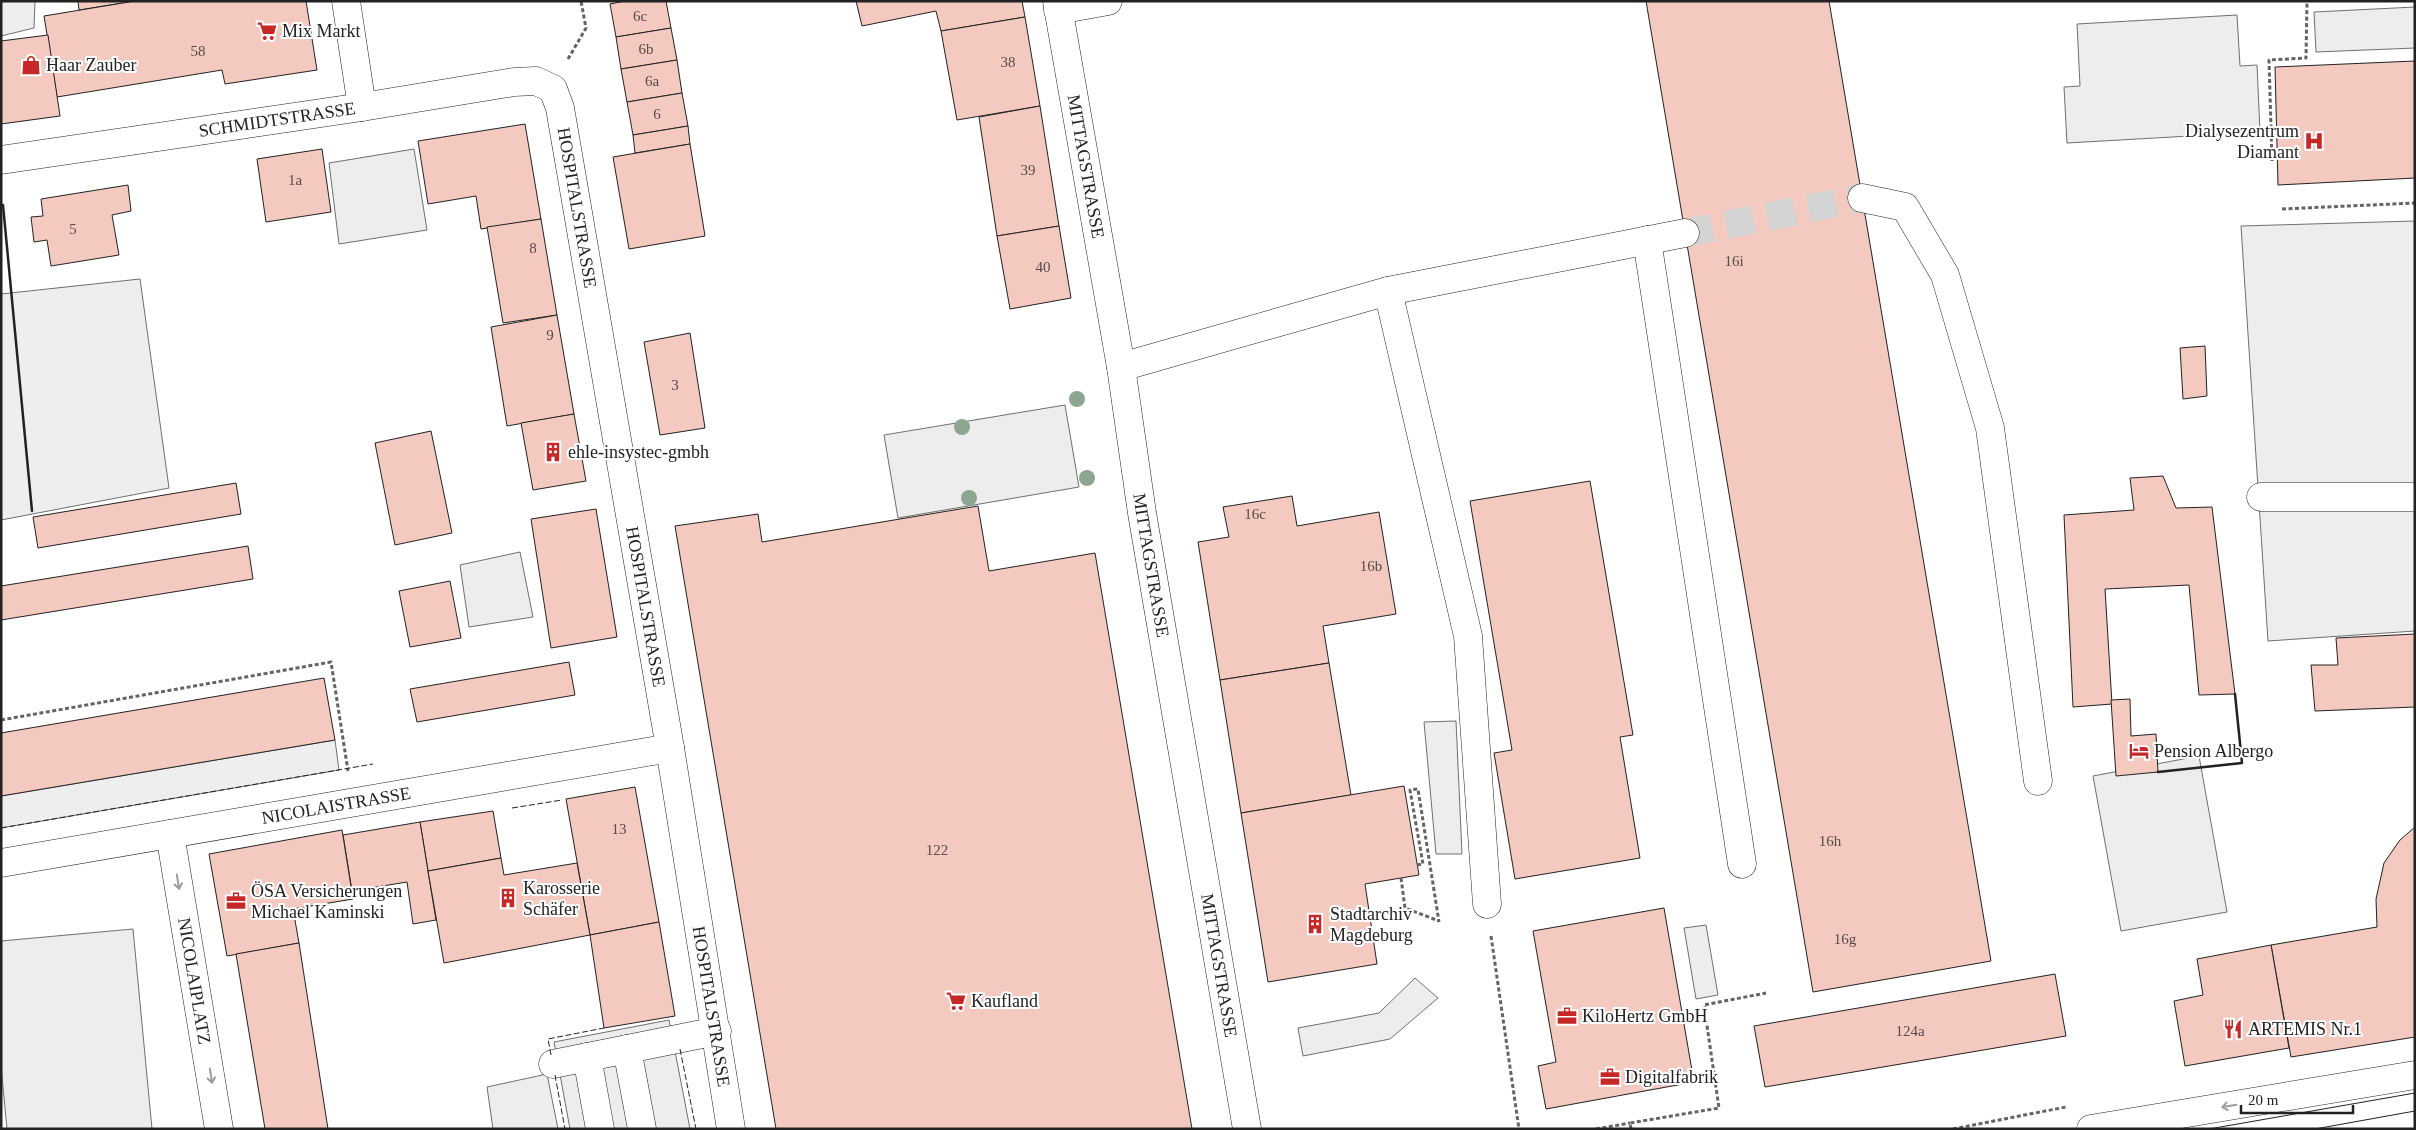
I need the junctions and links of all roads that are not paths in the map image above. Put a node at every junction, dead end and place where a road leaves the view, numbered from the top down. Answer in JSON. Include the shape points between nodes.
{"nodes":[{"id":1,"x":346,"y":1,"type":"edge"},
{"id":2,"x":1108,"y":1,"type":"edge"},
{"id":3,"x":1057,"y":5,"type":"edge"},
{"id":4,"x":551,"y":87,"type":"joint"},
{"id":5,"x":362,"y":107,"type":"junction"},
{"id":6,"x":1,"y":160,"type":"edge"},
{"id":7,"x":1862,"y":198,"type":"tunnel mouth"},
{"id":8,"x":1685,"y":233,"type":"tunnel mouth"},
{"id":9,"x":1647,"y":240,"type":"junction"},
{"id":10,"x":1388,"y":291,"type":"junction"},
{"id":11,"x":1121,"y":368,"type":"junction"},
{"id":12,"x":2261,"y":497,"type":"dead end"},
{"id":13,"x":2415,"y":497,"type":"edge"},
{"id":14,"x":670,"y":748,"type":"junction"},
{"id":15,"x":2038,"y":781,"type":"dead end"},
{"id":16,"x":170,"y":834,"type":"junction"},
{"id":17,"x":1,"y":863,"type":"edge"},
{"id":18,"x":1742,"y":864,"type":"dead end"},
{"id":19,"x":1487,"y":904,"type":"road end"},
{"id":20,"x":717,"y":1031,"type":"junction"},
{"id":21,"x":627,"y":1049,"type":"junction"},
{"id":22,"x":587,"y":1057,"type":"junction"},
{"id":23,"x":553,"y":1064,"type":"dead end"},
{"id":24,"x":2415,"y":1075,"type":"edge"},
{"id":25,"x":219,"y":1129,"type":"edge"},
{"id":26,"x":600,"y":1129,"type":"edge"},
{"id":27,"x":642,"y":1129,"type":"edge"},
{"id":28,"x":731,"y":1129,"type":"edge"},
{"id":29,"x":1247,"y":1129,"type":"edge"},
{"id":30,"x":2091,"y":1129,"type":"edge"}],
"edges":[{"from":1,"to":5,"type":"street"},
{"from":2,"to":3,"type":"street"},
{"from":3,"to":11,"type":"street","name":"MITTAGSTRASSE"},
{"from":4,"to":5,"type":"street","name":"SCHMIDTSTRASSE","via":[[536,81],[514,82]]},
{"from":4,"to":14,"type":"street","name":"HOSPITALSTRASSE","via":[[556,92],[560,108]]},
{"from":5,"to":6,"type":"street","name":"SCHMIDTSTRASSE"},
{"from":7,"to":15,"type":"street","via":[[1905,207],[1946,275],[1990,428]]},
{"from":8,"to":9,"type":"street"},
{"from":9,"to":10,"type":"street"},
{"from":9,"to":18,"type":"street"},
{"from":10,"to":11,"type":"street"},
{"from":10,"to":19,"type":"street","via":[[1468,636]]},
{"from":11,"to":29,"type":"street","name":"MITTAGSTRASSE","via":[[1142,513]]},
{"from":12,"to":13,"type":"street"},
{"from":14,"to":16,"type":"street","name":"NICOLAISTRASSE"},
{"from":14,"to":20,"type":"street","name":"HOSPITALSTRASSE"},
{"from":16,"to":17,"type":"street","name":"NICOLAISTRASSE"},
{"from":16,"to":25,"type":"street","name":"NICOLAIPLATZ","one_way":true},
{"from":20,"to":21,"type":"street"},
{"from":20,"to":28,"type":"street","name":"HOSPITALSTRASSE"},
{"from":21,"to":22,"type":"street"},
{"from":21,"to":27,"type":"street"},
{"from":22,"to":23,"type":"street"},
{"from":22,"to":26,"type":"street"},
{"from":24,"to":30,"type":"street","one_way":true}]}
